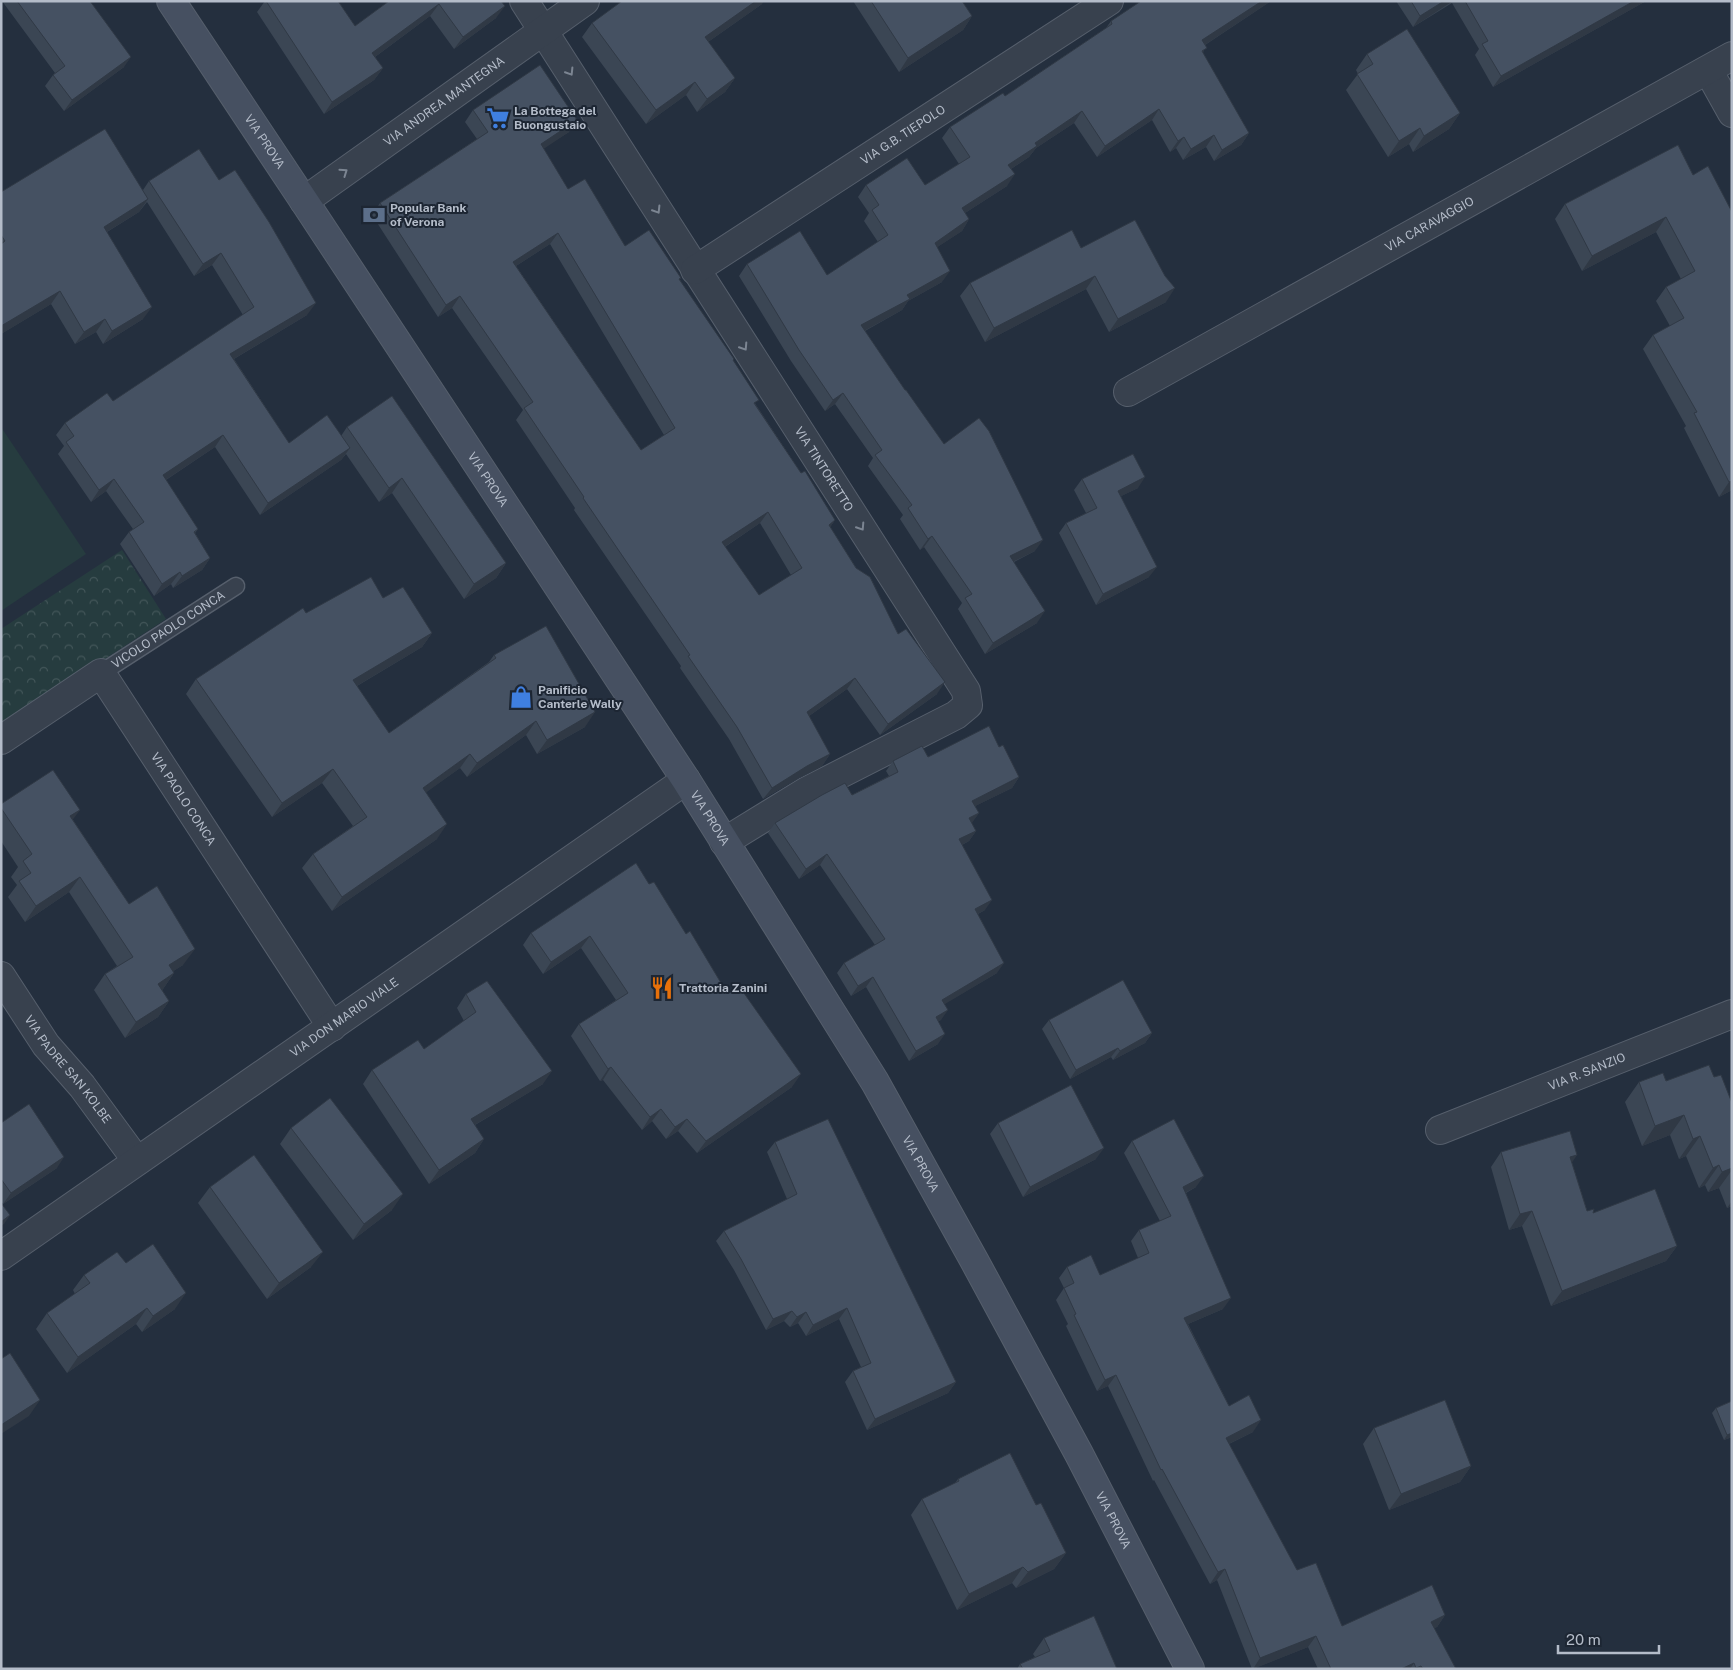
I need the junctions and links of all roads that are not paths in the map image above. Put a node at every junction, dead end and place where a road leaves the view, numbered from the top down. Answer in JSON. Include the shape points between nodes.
{"nodes":[{"id":1,"x":171,"y":1,"type":"edge"},
{"id":2,"x":524,"y":1,"type":"edge"},
{"id":3,"x":585,"y":1,"type":"edge"},
{"id":4,"x":1109,"y":1,"type":"edge"},
{"id":5,"x":544,"y":31,"type":"junction"},
{"id":6,"x":1732,"y":56,"type":"edge"},
{"id":7,"x":1708,"y":70,"type":"junction"},
{"id":8,"x":1732,"y":113,"type":"edge"},
{"id":9,"x":304,"y":201,"type":"junction"},
{"id":10,"x":695,"y":270,"type":"junction"},
{"id":11,"x":1128,"y":392,"type":"dead end"},
{"id":12,"x":236,"y":586,"type":"dead end"},
{"id":13,"x":101,"y":673,"type":"junction"},
{"id":14,"x":1,"y":740,"type":"edge"},
{"id":15,"x":686,"y":780,"type":"junction"},
{"id":16,"x":724,"y":842,"type":"junction"},
{"id":17,"x":1,"y":976,"type":"edge"},
{"id":18,"x":1732,"y":1014,"type":"edge"},
{"id":19,"x":332,"y":1027,"type":"junction"},
{"id":20,"x":1440,"y":1130,"type":"dead end"},
{"id":21,"x":137,"y":1161,"type":"junction"},
{"id":22,"x":1,"y":1256,"type":"edge"},
{"id":23,"x":1190,"y":1669,"type":"edge"}],
"edges":[{"from":1,"to":9,"type":"main road","name":"VIA PROVA"},
{"from":2,"to":5,"type":"street","name":"VIA TINTORETTO"},
{"from":3,"to":5,"type":"street","name":"VIA ANDREA MANTEGNA"},
{"from":4,"to":10,"type":"street","name":"VIA G.B. TIEPOLO"},
{"from":9,"to":5,"type":"street","name":"VIA ANDREA MANTEGNA","one_way":true},
{"from":5,"to":10,"type":"street","name":"VIA TINTORETTO","one_way":true},
{"from":6,"to":7,"type":"street","name":"VIA CARAVAGGIO"},
{"from":7,"to":8,"type":"street"},
{"from":7,"to":11,"type":"street","name":"VIA CARAVAGGIO"},
{"from":9,"to":15,"type":"main road","name":"VIA PROVA"},
{"from":10,"to":16,"type":"street","name":"VIA TINTORETTO","one_way":true,"via":[[966,691],[968,705],[956,715],[807,791]]},
{"from":12,"to":13,"type":"lane","name":"VICOLO PAOLO CONCA"},
{"from":13,"to":14,"type":"street"},
{"from":13,"to":19,"type":"street","name":"VIA PAOLO CONCA"},
{"from":15,"to":16,"type":"main road","name":"VIA PROVA"},
{"from":15,"to":19,"type":"street","name":"VIA DON MARIO VIALE"},
{"from":16,"to":23,"type":"main road","name":"VIA PROVA","via":[[875,1082],[976,1262]]},
{"from":17,"to":21,"type":"street","name":"VIA PADRE SAN KOLBE","via":[[46,1045],[82,1086]]},
{"from":18,"to":20,"type":"street","name":"VIA R. SANZIO"},
{"from":19,"to":21,"type":"street","name":"VIA DON MARIO VIALE"},
{"from":21,"to":22,"type":"street","name":"VIA DON MARIO VIALE"}]}
